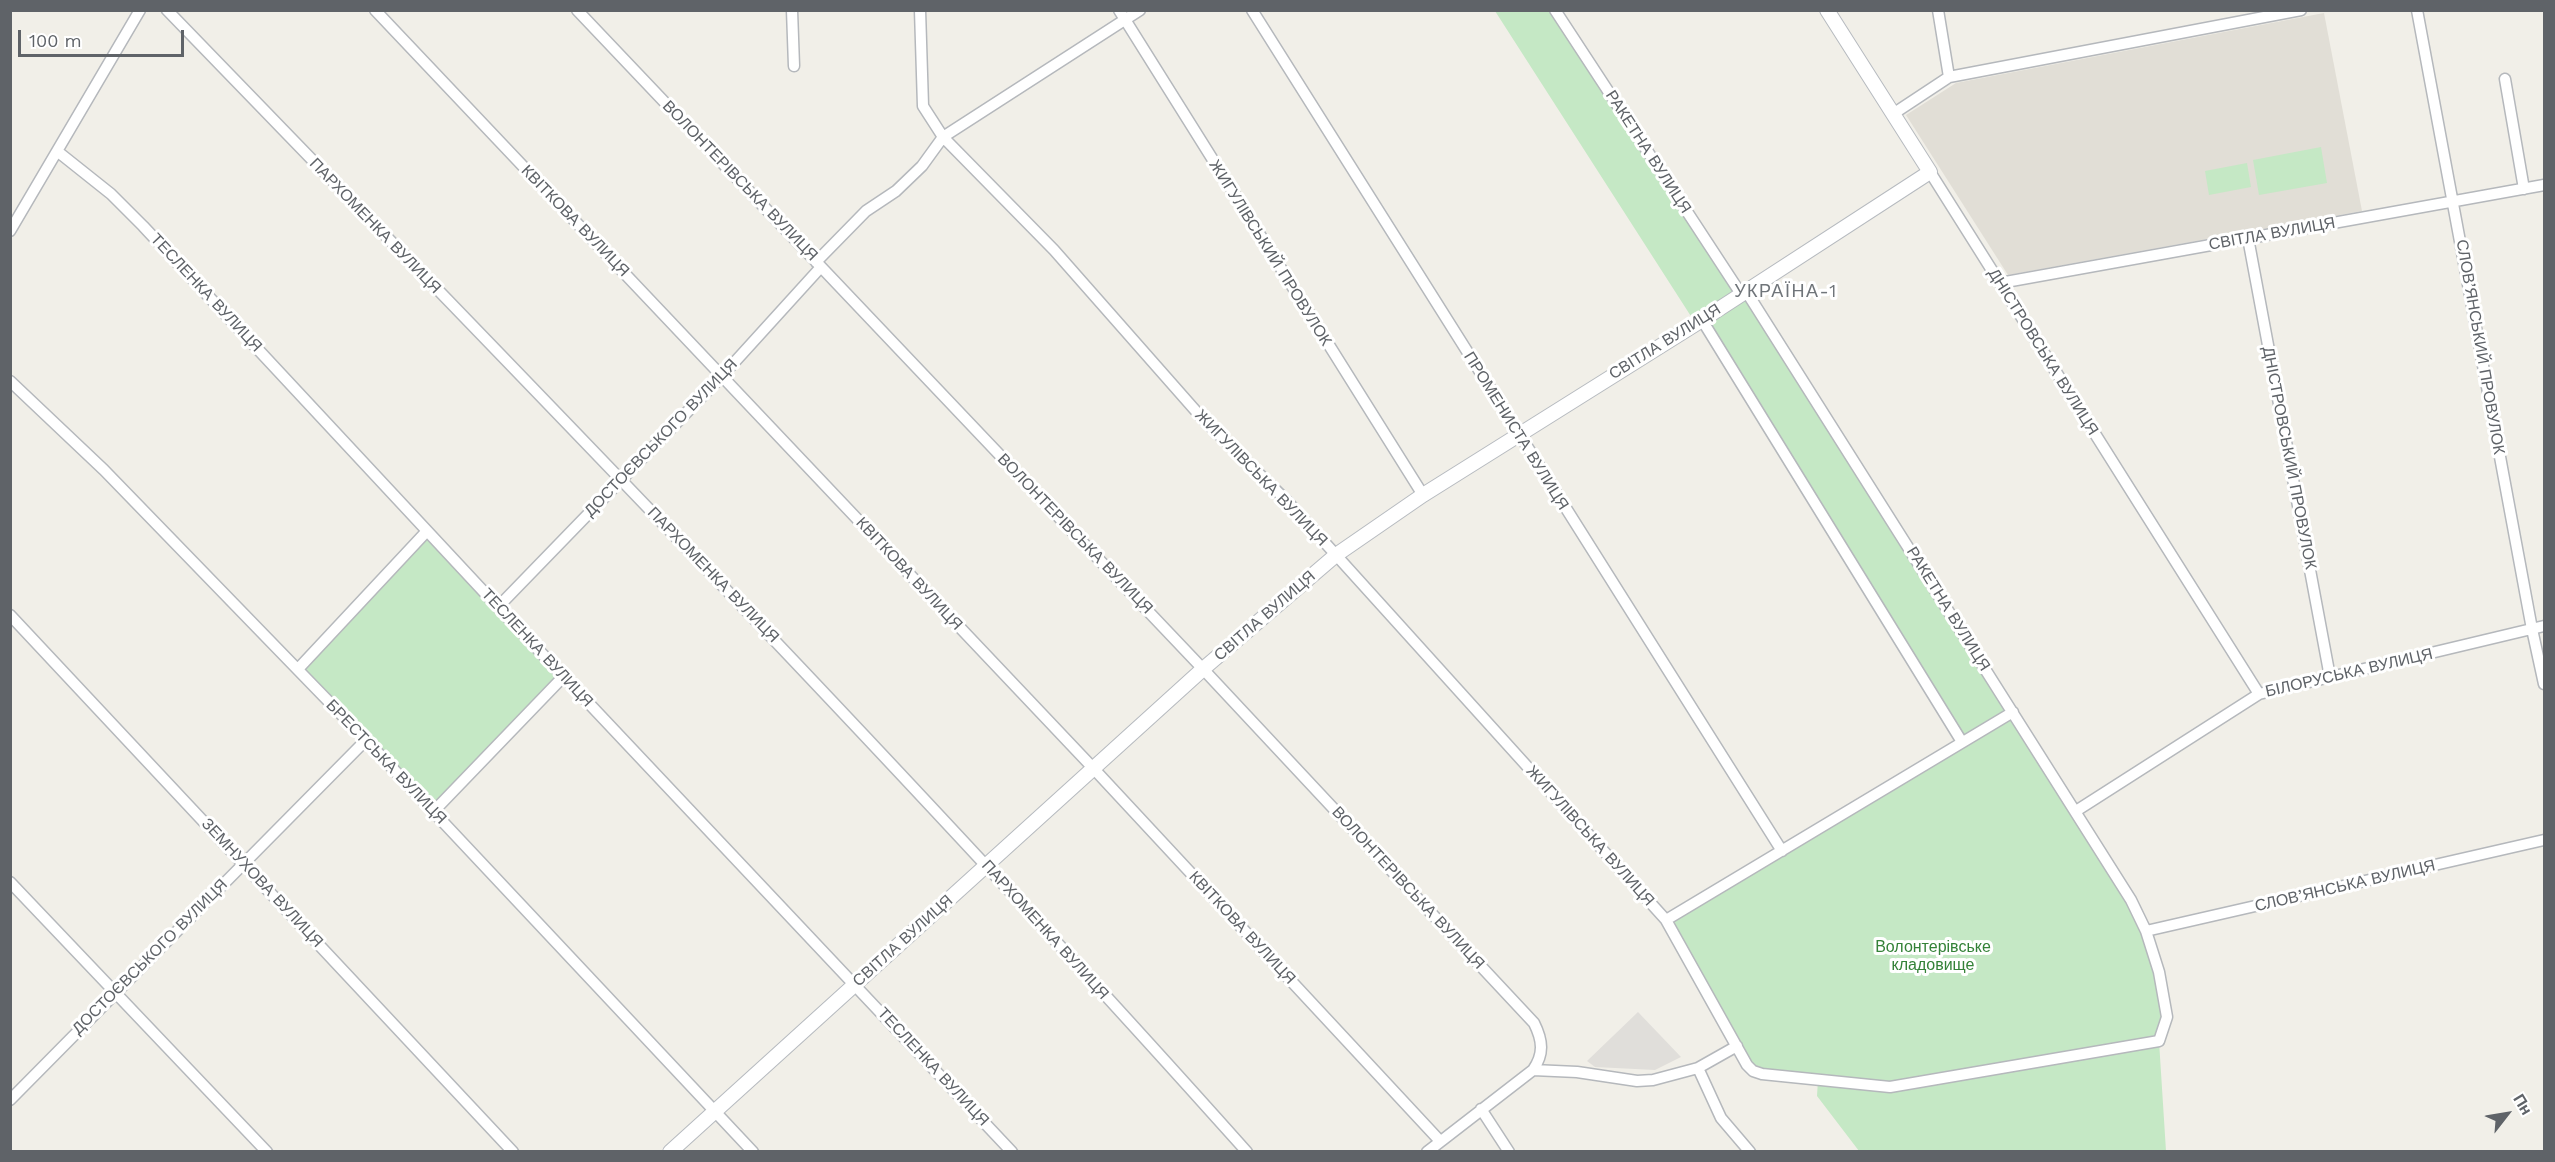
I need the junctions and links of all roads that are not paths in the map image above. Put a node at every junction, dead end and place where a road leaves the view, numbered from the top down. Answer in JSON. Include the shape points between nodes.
{"nodes":[{"id":1,"x":140,"y":10,"type":"edge"},
{"id":2,"x":166,"y":10,"type":"edge"},
{"id":3,"x":375,"y":10,"type":"edge"},
{"id":4,"x":577,"y":10,"type":"edge"},
{"id":5,"x":792,"y":10,"type":"edge"},
{"id":6,"x":920,"y":10,"type":"edge"},
{"id":7,"x":1140,"y":10,"type":"edge"},
{"id":8,"x":1252,"y":10,"type":"edge"},
{"id":9,"x":1556,"y":10,"type":"edge"},
{"id":10,"x":1827,"y":10,"type":"edge"},
{"id":11,"x":1938,"y":10,"type":"edge"},
{"id":12,"x":2301,"y":10,"type":"edge"},
{"id":13,"x":2416,"y":10,"type":"edge"},
{"id":14,"x":1121,"y":16,"type":"edge"},
{"id":15,"x":794,"y":66,"type":"dead end"},
{"id":16,"x":1949,"y":77,"type":"junction"},
{"id":17,"x":2505,"y":79,"type":"dead end"},
{"id":18,"x":1893,"y":114,"type":"junction"},
{"id":19,"x":944,"y":137,"type":"junction"},
{"id":20,"x":57,"y":151,"type":"junction"},
{"id":21,"x":1930,"y":172,"type":"junction"},
{"id":22,"x":2544,"y":185,"type":"edge"},
{"id":23,"x":2524,"y":189,"type":"junction"},
{"id":24,"x":2453,"y":201,"type":"junction"},
{"id":25,"x":10,"y":231,"type":"edge"},
{"id":26,"x":2248,"y":238,"type":"junction"},
{"id":27,"x":819,"y":264,"type":"junction"},
{"id":28,"x":2000,"y":283,"type":"junction"},
{"id":29,"x":1744,"y":292,"type":"junction"},
{"id":30,"x":1702,"y":320,"type":"junction"},
{"id":31,"x":722,"y":376,"type":"junction"},
{"id":32,"x":10,"y":381,"type":"edge"},
{"id":33,"x":1519,"y":435,"type":"junction"},
{"id":34,"x":622,"y":480,"type":"junction"},
{"id":35,"x":1423,"y":495,"type":"junction"},
{"id":36,"x":427,"y":531,"type":"junction"},
{"id":37,"x":1336,"y":555,"type":"junction"},
{"id":38,"x":498,"y":607,"type":"junction"},
{"id":39,"x":10,"y":615,"type":"edge"},
{"id":40,"x":2544,"y":626,"type":"edge"},
{"id":41,"x":2532,"y":629,"type":"junction"},
{"id":42,"x":298,"y":669,"type":"junction"},
{"id":43,"x":1203,"y":669,"type":"junction"},
{"id":44,"x":564,"y":676,"type":"junction"},
{"id":45,"x":2330,"y":677,"type":"junction"},
{"id":46,"x":2544,"y":684,"type":"edge"},
{"id":47,"x":2259,"y":694,"type":"junction"},
{"id":48,"x":2013,"y":712,"type":"junction"},
{"id":49,"x":366,"y":740,"type":"junction"},
{"id":50,"x":1962,"y":742,"type":"junction"},
{"id":51,"x":1094,"y":769,"type":"junction"},
{"id":52,"x":434,"y":811,"type":"junction"},
{"id":53,"x":2076,"y":811,"type":"junction"},
{"id":54,"x":2544,"y":840,"type":"edge"},
{"id":55,"x":1782,"y":851,"type":"junction"},
{"id":56,"x":243,"y":863,"type":"junction"},
{"id":57,"x":987,"y":865,"type":"junction"},
{"id":58,"x":10,"y":882,"type":"edge"},
{"id":59,"x":1666,"y":920,"type":"junction"},
{"id":60,"x":2146,"y":931,"type":"junction"},
{"id":61,"x":856,"y":984,"type":"junction"},
{"id":62,"x":114,"y":993,"type":"junction"},
{"id":63,"x":1737,"y":1046,"type":"junction"},
{"id":64,"x":1698,"y":1068,"type":"junction"},
{"id":65,"x":1533,"y":1070,"type":"junction"},
{"id":66,"x":10,"y":1100,"type":"edge"},
{"id":67,"x":1481,"y":1109,"type":"junction"},
{"id":68,"x":716,"y":1111,"type":"junction"},
{"id":69,"x":1440,"y":1140,"type":"junction"},
{"id":70,"x":267,"y":1152,"type":"edge"},
{"id":71,"x":513,"y":1152,"type":"edge"},
{"id":72,"x":670,"y":1152,"type":"edge"},
{"id":73,"x":753,"y":1152,"type":"edge"},
{"id":74,"x":1012,"y":1152,"type":"edge"},
{"id":75,"x":1247,"y":1152,"type":"edge"},
{"id":76,"x":1426,"y":1152,"type":"edge"},
{"id":77,"x":1509,"y":1152,"type":"edge"},
{"id":78,"x":1750,"y":1152,"type":"edge"}],
"edges":[{"from":1,"to":20,"type":"street"},
{"from":2,"to":34,"type":"street","name":"ПАРХОМЕНКА ВУЛИЦЯ"},
{"from":3,"to":31,"type":"street","name":"КВІТКОВА ВУЛИЦЯ"},
{"from":4,"to":27,"type":"street","name":"ВОЛОНТЕРІВСЬКА ВУЛИЦЯ"},
{"from":5,"to":15,"type":"street"},
{"from":6,"to":19,"type":"street","name":"ЖИГУЛІВСЬКА ВУЛИЦЯ","via":[[923,106]]},
{"from":7,"to":14,"type":"street","name":"ДОСТОЄВСЬКОГО ВУЛИЦЯ"},
{"from":8,"to":33,"type":"street","name":"ПРОМЕНИСТА ВУЛИЦЯ"},
{"from":9,"to":29,"type":"street","name":"РАКЕТНА ВУЛИЦЯ"},
{"from":10,"to":18,"type":"street","name":"ДНІСТРОВСЬКА ВУЛИЦЯ"},
{"from":11,"to":16,"type":"street"},
{"from":12,"to":16,"type":"street"},
{"from":13,"to":24,"type":"street","name":"СЛОВ’ЯНСЬКИЙ ПРОВУЛОК"},
{"from":14,"to":19,"type":"street","name":"ДОСТОЄВСЬКОГО ВУЛИЦЯ"},
{"from":14,"to":35,"type":"street","name":"ЖИГУЛІВСЬКИЙ ПРОВУЛОК"},
{"from":16,"to":18,"type":"street"},
{"from":17,"to":23,"type":"street"},
{"from":18,"to":21,"type":"street","name":"ДНІСТРОВСЬКА ВУЛИЦЯ"},
{"from":19,"to":27,"type":"street","name":"ДОСТОЄВСЬКОГО ВУЛИЦЯ","via":[[922,166],[896,191],[866,211]]},
{"from":19,"to":37,"type":"street","name":"ЖИГУЛІВСЬКА ВУЛИЦЯ","via":[[1054,250],[1202,418]]},
{"from":20,"to":25,"type":"street"},
{"from":20,"to":36,"type":"street","name":"ТЕСЛЕНКА ВУЛИЦЯ","via":[[111,194],[143,226]]},
{"from":21,"to":28,"type":"street","name":"ДНІСТРОВСЬКА ВУЛИЦЯ"},
{"from":21,"to":29,"type":"street","name":"СВІТЛА ВУЛИЦЯ"},
{"from":22,"to":23,"type":"street","name":"СВІТЛА ВУЛИЦЯ"},
{"from":23,"to":24,"type":"street","name":"СВІТЛА ВУЛИЦЯ"},
{"from":24,"to":26,"type":"street","name":"СВІТЛА ВУЛИЦЯ"},
{"from":24,"to":41,"type":"street","name":"СЛОВ’ЯНСЬКИЙ ПРОВУЛОК"},
{"from":26,"to":28,"type":"street","name":"СВІТЛА ВУЛИЦЯ"},
{"from":26,"to":45,"type":"street","name":"ДНІСТРОВСЬКИЙ ПРОВУЛОК"},
{"from":27,"to":31,"type":"street","name":"ДОСТОЄВСЬКОГО ВУЛИЦЯ"},
{"from":27,"to":43,"type":"street","name":"ВОЛОНТЕРІВСЬКА ВУЛИЦЯ"},
{"from":28,"to":47,"type":"street","name":"ДНІСТРОВСЬКА ВУЛИЦЯ"},
{"from":29,"to":30,"type":"street","name":"СВІТЛА ВУЛИЦЯ"},
{"from":29,"to":48,"type":"street","name":"РАКЕТНА ВУЛИЦЯ"},
{"from":30,"to":33,"type":"street","name":"СВІТЛА ВУЛИЦЯ"},
{"from":30,"to":50,"type":"street"},
{"from":31,"to":34,"type":"street","name":"ДОСТОЄВСЬКОГО ВУЛИЦЯ"},
{"from":31,"to":51,"type":"street","name":"КВІТКОВА ВУЛИЦЯ"},
{"from":32,"to":42,"type":"street","name":"БРЕСТСЬКА ВУЛИЦЯ","via":[[104,470]]},
{"from":33,"to":35,"type":"street","name":"СВІТЛА ВУЛИЦЯ"},
{"from":33,"to":55,"type":"street","name":"ПРОМЕНИСТА ВУЛИЦЯ"},
{"from":34,"to":38,"type":"street","name":"ДОСТОЄВСЬКОГО ВУЛИЦЯ"},
{"from":34,"to":57,"type":"street","name":"ПАРХОМЕНКА ВУЛИЦЯ"},
{"from":35,"to":37,"type":"street","name":"СВІТЛА ВУЛИЦЯ"},
{"from":36,"to":38,"type":"street","name":"ТЕСЛЕНКА ВУЛИЦЯ"},
{"from":36,"to":42,"type":"street"},
{"from":37,"to":43,"type":"street","name":"СВІТЛА ВУЛИЦЯ"},
{"from":37,"to":59,"type":"street","name":"ЖИГУЛІВСЬКА ВУЛИЦЯ"},
{"from":38,"to":44,"type":"street","name":"ТЕСЛЕНКА ВУЛИЦЯ"},
{"from":39,"to":56,"type":"street","name":"ЗЕМНУХОВА ВУЛИЦЯ"},
{"from":40,"to":41,"type":"street","name":"БІЛОРУСЬКА ВУЛИЦЯ"},
{"from":41,"to":45,"type":"street","name":"БІЛОРУСЬКА ВУЛИЦЯ"},
{"from":41,"to":46,"type":"street","name":"СЛОВ’ЯНСЬКИЙ ПРОВУЛОК"},
{"from":42,"to":49,"type":"street","name":"БРЕСТСЬКА ВУЛИЦЯ"},
{"from":43,"to":51,"type":"street","name":"СВІТЛА ВУЛИЦЯ"},
{"from":43,"to":65,"type":"street","name":"ВОЛОНТЕРІВСЬКА ВУЛИЦЯ","via":[[1534,1023],[1542,1048]]},
{"from":44,"to":52,"type":"street"},
{"from":44,"to":61,"type":"street","name":"ТЕСЛЕНКА ВУЛИЦЯ"},
{"from":45,"to":47,"type":"street","name":"БІЛОРУСЬКА ВУЛИЦЯ"},
{"from":47,"to":53,"type":"street","name":"БІЛОРУСЬКА ВУЛИЦЯ"},
{"from":48,"to":50,"type":"street"},
{"from":48,"to":53,"type":"street","name":"РАКЕТНА ВУЛИЦЯ"},
{"from":49,"to":52,"type":"street","name":"БРЕСТСЬКА ВУЛИЦЯ"},
{"from":49,"to":56,"type":"street","name":"ДОСТОЄВСЬКОГО ВУЛИЦЯ"},
{"from":50,"to":55,"type":"street"},
{"from":51,"to":57,"type":"street","name":"СВІТЛА ВУЛИЦЯ"},
{"from":51,"to":69,"type":"street","name":"КВІТКОВА ВУЛИЦЯ"},
{"from":52,"to":68,"type":"street","name":"БРЕСТСЬКА ВУЛИЦЯ"},
{"from":53,"to":60,"type":"street","name":"РАКЕТНА ВУЛИЦЯ","via":[[2116,872]]},
{"from":54,"to":60,"type":"street","name":"СЛОВ’ЯНСЬКА ВУЛИЦЯ"},
{"from":55,"to":59,"type":"street"},
{"from":56,"to":62,"type":"street","name":"ДОСТОЄВСЬКОГО ВУЛИЦЯ"},
{"from":56,"to":71,"type":"street","name":"ЗЕМНУХОВА ВУЛИЦЯ"},
{"from":57,"to":61,"type":"street","name":"СВІТЛА ВУЛИЦЯ"},
{"from":57,"to":75,"type":"street","name":"ПАРХОМЕНКА ВУЛИЦЯ"},
{"from":58,"to":62,"type":"street"},
{"from":59,"to":63,"type":"street","name":"ЖИГУЛІВСЬКА ВУЛИЦЯ"},
{"from":60,"to":63,"type":"street","name":"РАКЕТНА ВУЛИЦЯ","via":[[2167,1017],[2159,1041],[1890,1087],[1762,1074],[1747,1065]]},
{"from":61,"to":68,"type":"street","name":"СВІТЛА ВУЛИЦЯ"},
{"from":61,"to":74,"type":"street","name":"ТЕСЛЕНКА ВУЛИЦЯ"},
{"from":62,"to":66,"type":"street","name":"ДОСТОЄВСЬКОГО ВУЛИЦЯ"},
{"from":62,"to":70,"type":"street"},
{"from":63,"to":64,"type":"street"},
{"from":64,"to":65,"type":"street","via":[[1637,1081]]},
{"from":64,"to":78,"type":"street","via":[[1721,1118]]},
{"from":65,"to":67,"type":"street"},
{"from":67,"to":69,"type":"street"},
{"from":67,"to":77,"type":"street"},
{"from":68,"to":72,"type":"street","name":"СВІТЛА ВУЛИЦЯ"},
{"from":68,"to":73,"type":"street","name":"БРЕСТСЬКА ВУЛИЦЯ"},
{"from":69,"to":76,"type":"street"}]}
